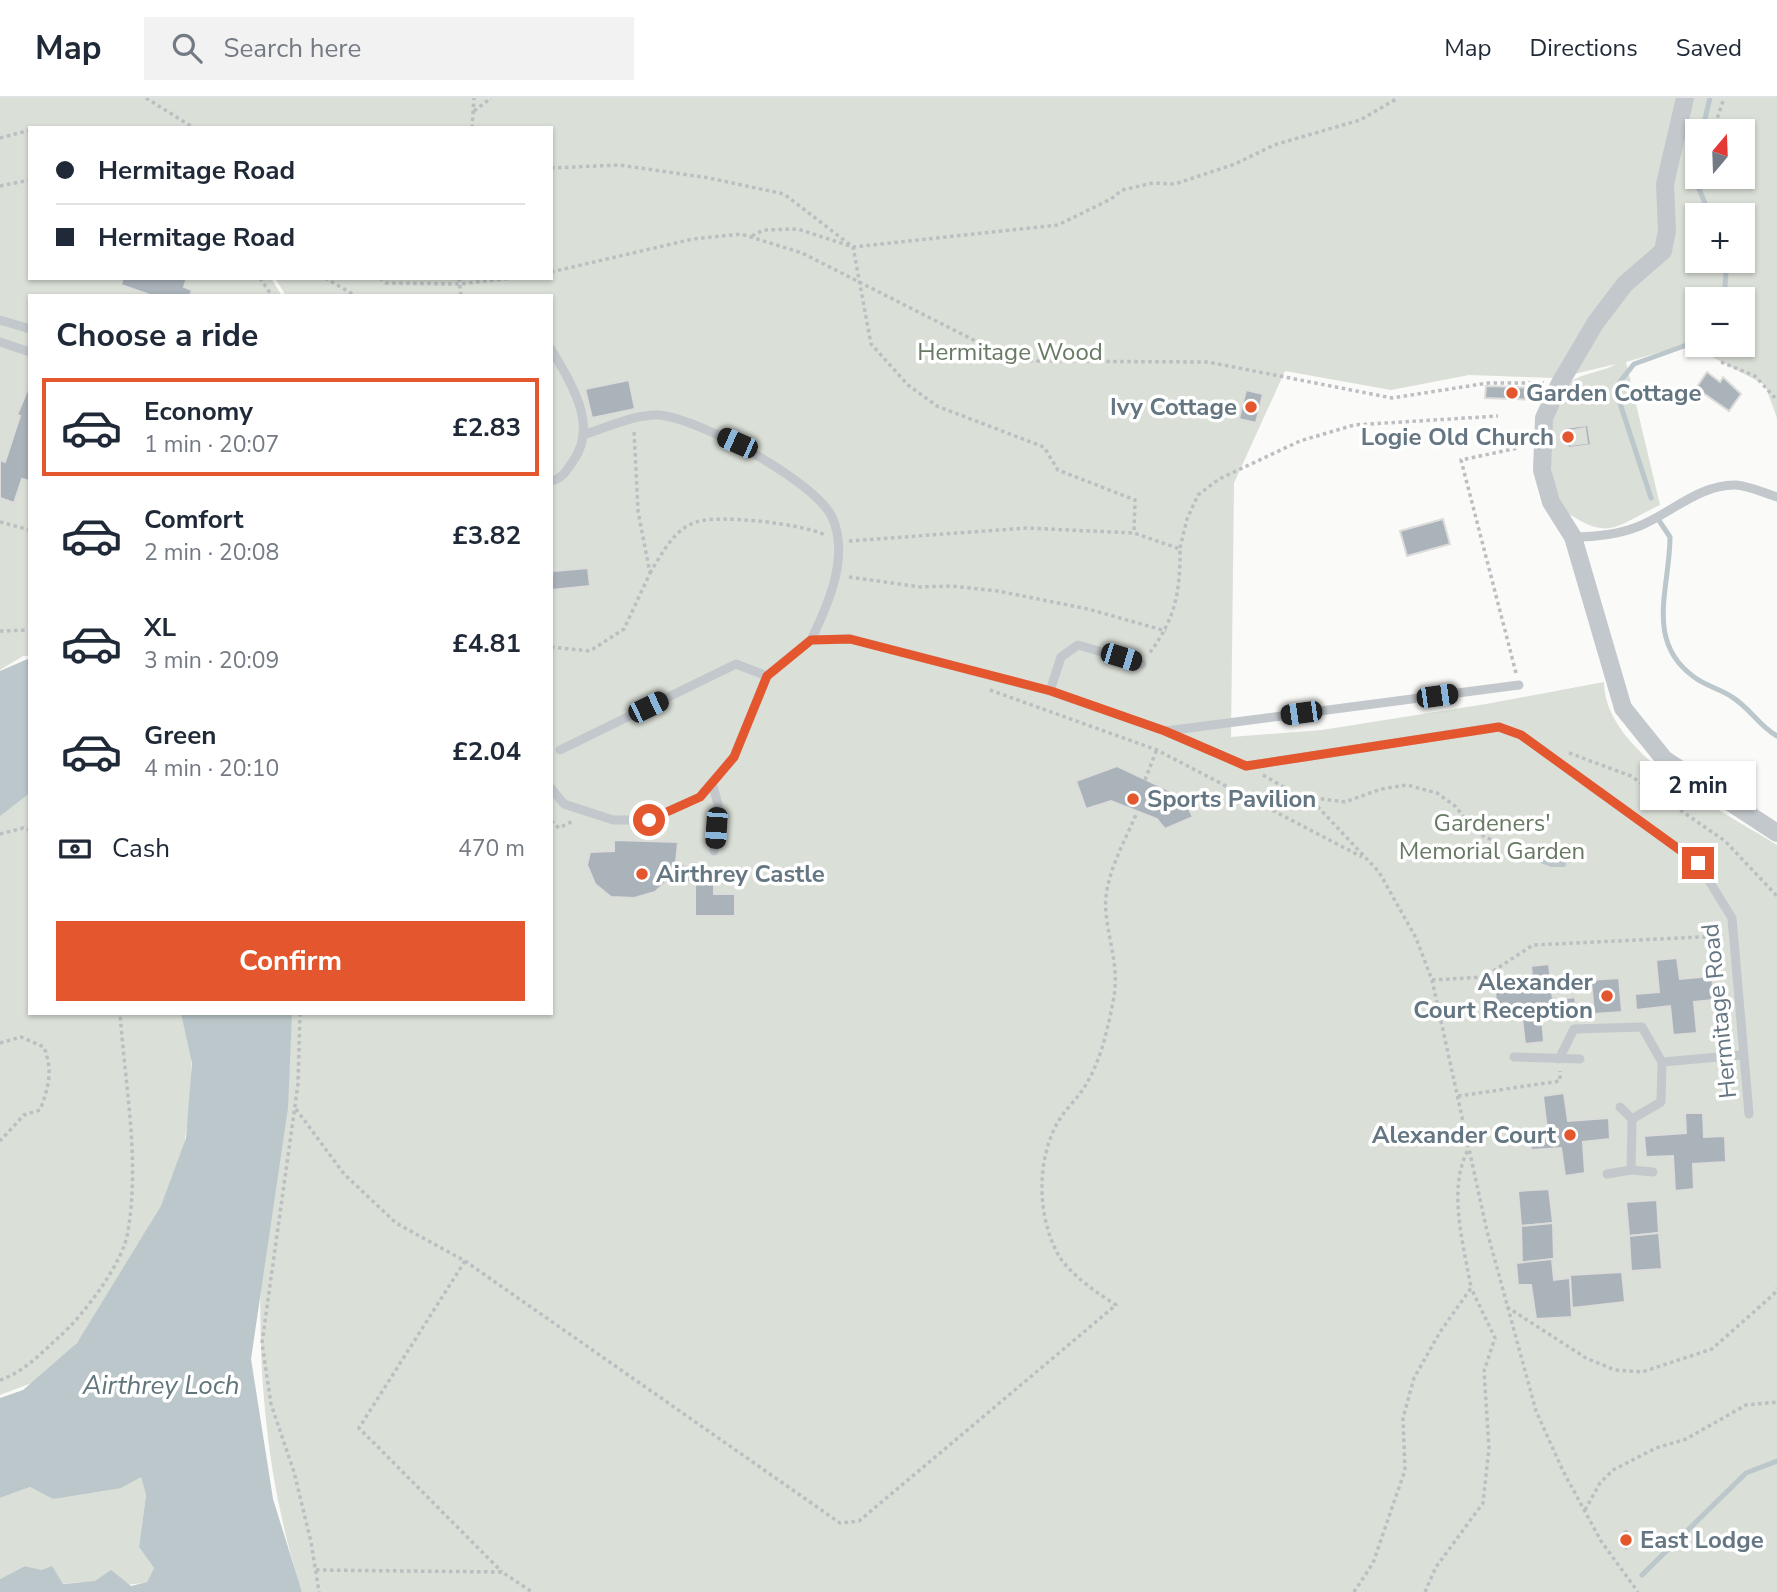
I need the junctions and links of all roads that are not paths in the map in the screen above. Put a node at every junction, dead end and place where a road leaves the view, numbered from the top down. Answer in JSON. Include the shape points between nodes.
{"nodes":[{"id":1,"x":1685,"y":98,"type":"edge"},
{"id":2,"x":0,"y":320,"type":"edge"},
{"id":3,"x":28,"y":328,"type":"edge"},
{"id":4,"x":0,"y":342,"type":"edge"},
{"id":5,"x":28,"y":351,"type":"edge"},
{"id":6,"x":553,"y":353,"type":"edge"},
{"id":7,"x":586,"y":434,"type":"junction"},
{"id":8,"x":553,"y":481,"type":"edge"},
{"id":9,"x":1777,"y":498,"type":"edge"},
{"id":10,"x":1573,"y":537,"type":"junction"},
{"id":11,"x":811,"y":640,"type":"junction"},
{"id":12,"x":1142,"y":664,"type":"road end"},
{"id":13,"x":767,"y":676,"type":"junction"},
{"id":14,"x":1519,"y":685,"type":"road end"},
{"id":15,"x":1051,"y":691,"type":"junction"},
{"id":16,"x":1165,"y":731,"type":"junction"},
{"id":17,"x":560,"y":750,"type":"dead end"},
{"id":18,"x":712,"y":783,"type":"junction"},
{"id":19,"x":553,"y":790,"type":"edge"},
{"id":20,"x":1777,"y":833,"type":"edge"},
{"id":21,"x":714,"y":851,"type":"dead end"},
{"id":22,"x":1742,"y":1055,"type":"junction"},
{"id":23,"x":1514,"y":1057,"type":"dead end"},
{"id":24,"x":1559,"y":1059,"type":"junction"},
{"id":25,"x":1580,"y":1059,"type":"dead end"},
{"id":26,"x":1662,"y":1062,"type":"junction"},
{"id":27,"x":1620,"y":1107,"type":"dead end"},
{"id":28,"x":1749,"y":1114,"type":"dead end"},
{"id":29,"x":1632,"y":1119,"type":"junction"},
{"id":30,"x":1631,"y":1170,"type":"junction"},
{"id":31,"x":1653,"y":1172,"type":"dead end"},
{"id":32,"x":1607,"y":1174,"type":"dead end"}],
"edges":[{"from":1,"to":10,"type":"street","via":[[1665,184],[1663,251],[1625,284],[1596,322],[1544,418],[1542,470],[1551,502]]},
{"from":2,"to":3,"type":"lane"},
{"from":4,"to":5,"type":"lane"},
{"from":6,"to":7,"type":"lane","via":[[577,400]]},
{"from":7,"to":8,"type":"lane","via":[[580,453],[560,480]]},
{"from":7,"to":11,"type":"lane","via":[[658,415],[695,424],[737,443],[810,493],[832,515],[838,541],[835,575]]},
{"from":9,"to":10,"type":"lane","via":[[1736,485],[1720,487],[1637,527],[1599,537]]},
{"from":10,"to":20,"type":"street","via":[[1623,708],[1664,759]]},
{"from":11,"to":13,"type":"lane"},
{"from":11,"to":15,"type":"lane","via":[[850,639]]},
{"from":12,"to":15,"type":"lane","via":[[1078,645],[1061,657]]},
{"from":13,"to":17,"type":"lane","via":[[736,664]]},
{"from":13,"to":18,"type":"lane","via":[[734,757]]},
{"from":14,"to":16,"type":"lane"},
{"from":15,"to":16,"type":"lane"},
{"from":16,"to":22,"type":"lane","name":"Hermitage Road","via":[[1246,766],[1499,727],[1521,735],[1698,863],[1732,918]]},
{"from":18,"to":19,"type":"lane","via":[[700,797],[649,820],[613,820],[564,804]]},
{"from":18,"to":21,"type":"lane","via":[[718,804]]},
{"from":22,"to":26,"type":"lane"},
{"from":22,"to":28,"type":"lane","name":"Hermitage Road"},
{"from":23,"to":24,"type":"lane"},
{"from":24,"to":25,"type":"lane"},
{"from":24,"to":26,"type":"lane","via":[[1574,1029],[1642,1027]]},
{"from":26,"to":29,"type":"lane","via":[[1661,1102]]},
{"from":27,"to":29,"type":"lane"},
{"from":29,"to":30,"type":"lane"},
{"from":30,"to":31,"type":"lane"},
{"from":30,"to":32,"type":"lane"}]}
